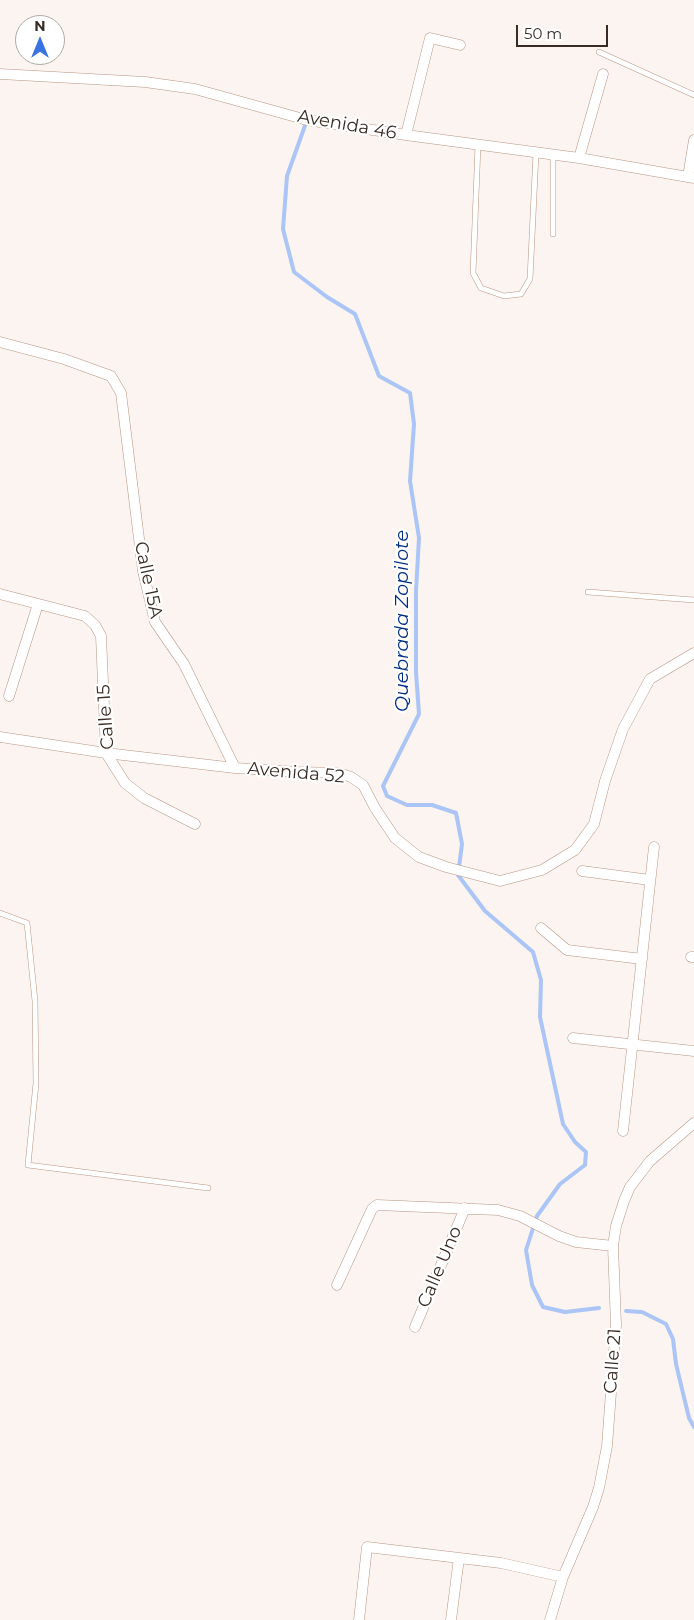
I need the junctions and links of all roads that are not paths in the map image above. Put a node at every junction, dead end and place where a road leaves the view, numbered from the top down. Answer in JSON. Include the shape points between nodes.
{"nodes":[{"id":1,"x":460,"y":45,"type":"dead end"},
{"id":2,"x":599,"y":52,"type":"dead end"},
{"id":3,"x":0,"y":74,"type":"edge"},
{"id":4,"x":602,"y":74,"type":"dead end"},
{"id":5,"x":694,"y":95,"type":"edge"},
{"id":6,"x":406,"y":135,"type":"junction"},
{"id":7,"x":694,"y":140,"type":"edge"},
{"id":8,"x":478,"y":145,"type":"junction"},
{"id":9,"x":536,"y":153,"type":"junction"},
{"id":10,"x":553,"y":155,"type":"junction"},
{"id":11,"x":579,"y":158,"type":"junction"},
{"id":12,"x":691,"y":178,"type":"edge"},
{"id":13,"x":553,"y":234,"type":"dead end"},
{"id":14,"x":0,"y":342,"type":"edge"},
{"id":15,"x":588,"y":592,"type":"dead end"},
{"id":16,"x":0,"y":594,"type":"edge"},
{"id":17,"x":694,"y":600,"type":"edge"},
{"id":18,"x":38,"y":604,"type":"junction"},
{"id":19,"x":694,"y":653,"type":"edge"},
{"id":20,"x":9,"y":696,"type":"dead end"},
{"id":21,"x":0,"y":737,"type":"edge"},
{"id":22,"x":106,"y":753,"type":"junction"},
{"id":23,"x":235,"y":768,"type":"junction"},
{"id":24,"x":195,"y":824,"type":"dead end"},
{"id":25,"x":654,"y":847,"type":"dead end"},
{"id":26,"x":582,"y":871,"type":"dead end"},
{"id":27,"x":650,"y":880,"type":"junction"},
{"id":28,"x":0,"y":913,"type":"edge"},
{"id":29,"x":541,"y":928,"type":"dead end"},
{"id":30,"x":642,"y":959,"type":"junction"},
{"id":31,"x":573,"y":1038,"type":"dead end"},
{"id":32,"x":632,"y":1044,"type":"junction"},
{"id":33,"x":694,"y":1051,"type":"edge"},
{"id":34,"x":694,"y":1122,"type":"edge"},
{"id":35,"x":622,"y":1131,"type":"dead end"},
{"id":36,"x":208,"y":1188,"type":"dead end"},
{"id":37,"x":465,"y":1208,"type":"junction"},
{"id":38,"x":613,"y":1246,"type":"junction"},
{"id":39,"x":337,"y":1285,"type":"dead end"},
{"id":40,"x":415,"y":1327,"type":"dead end"},
{"id":41,"x":459,"y":1558,"type":"junction"},
{"id":42,"x":564,"y":1577,"type":"junction"},
{"id":43,"x":359,"y":1620,"type":"edge"},
{"id":44,"x":451,"y":1620,"type":"edge"},
{"id":45,"x":550,"y":1620,"type":"edge"}],
"edges":[{"from":1,"to":6,"type":"street","via":[[430,38]]},
{"from":2,"to":5,"type":"lane"},
{"from":3,"to":6,"type":"street","name":"Avenida 46","via":[[145,82],[194,89],[307,120]]},
{"from":4,"to":11,"type":"street"},
{"from":6,"to":8,"type":"street","name":"Avenida 46"},
{"from":7,"to":12,"type":"street"},
{"from":8,"to":9,"type":"street","name":"Avenida 46"},
{"from":8,"to":9,"type":"lane","via":[[473,273],[481,288],[504,296],[521,294],[530,279]]},
{"from":9,"to":10,"type":"street","name":"Avenida 46"},
{"from":10,"to":11,"type":"street","name":"Avenida 46"},
{"from":10,"to":13,"type":"lane"},
{"from":11,"to":12,"type":"street","name":"Avenida 46"},
{"from":14,"to":23,"type":"street","name":"Calle 15A","via":[[64,358],[111,376],[121,393],[143,571],[155,622],[184,664]]},
{"from":15,"to":17,"type":"lane"},
{"from":16,"to":18,"type":"street"},
{"from":18,"to":20,"type":"street"},
{"from":18,"to":22,"type":"street","name":"Calle 15","via":[[85,616],[96,625],[101,636]]},
{"from":19,"to":23,"type":"street","name":"Avenida 52","via":[[650,679],[622,728],[594,824],[575,850],[542,870],[500,882],[419,857],[396,838],[362,785],[351,777],[339,773]]},
{"from":21,"to":22,"type":"street","name":"Avenida 52"},
{"from":22,"to":23,"type":"street","name":"Avenida 52"},
{"from":22,"to":24,"type":"street","name":"Calle 15","via":[[125,783],[144,798]]},
{"from":25,"to":27,"type":"street"},
{"from":26,"to":27,"type":"street"},
{"from":27,"to":30,"type":"street"},
{"from":28,"to":36,"type":"lane","via":[[26,923],[28,932],[35,1001],[36,1083],[28,1165]]},
{"from":29,"to":30,"type":"street","via":[[567,950]]},
{"from":30,"to":32,"type":"street"},
{"from":31,"to":32,"type":"street"},
{"from":32,"to":33,"type":"street"},
{"from":32,"to":35,"type":"street"},
{"from":34,"to":38,"type":"street","name":"Calle 21","via":[[650,1161],[630,1187],[616,1226]]},
{"from":37,"to":38,"type":"street","via":[[498,1210],[520,1216],[576,1242]]},
{"from":37,"to":39,"type":"street","via":[[377,1205],[372,1209]]},
{"from":37,"to":40,"type":"street","name":"Calle Uno"},
{"from":38,"to":42,"type":"street","name":"Calle 21","via":[[616,1325],[606,1446],[593,1507]]},
{"from":41,"to":42,"type":"street","via":[[501,1563]]},
{"from":41,"to":43,"type":"street","via":[[367,1547]]},
{"from":41,"to":44,"type":"street"},
{"from":42,"to":45,"type":"street","name":"Calle 21"}]}
